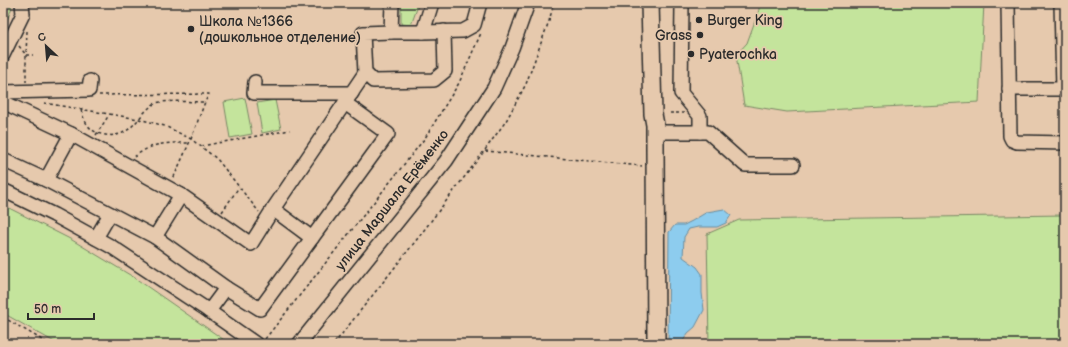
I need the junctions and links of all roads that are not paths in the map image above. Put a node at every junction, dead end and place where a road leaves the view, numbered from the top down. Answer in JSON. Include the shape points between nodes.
{"nodes":[{"id":1,"x":22,"y":3,"type":"edge"},
{"id":2,"x":392,"y":3,"type":"edge"},
{"id":3,"x":432,"y":3,"type":"edge"},
{"id":4,"x":480,"y":3,"type":"edge"},
{"id":5,"x":528,"y":3,"type":"edge"},
{"id":6,"x":650,"y":3,"type":"edge"},
{"id":7,"x":658,"y":3,"type":"edge"},
{"id":8,"x":682,"y":3,"type":"edge"},
{"id":9,"x":1008,"y":3,"type":"edge"},
{"id":10,"x":1061,"y":3,"type":"edge"},
{"id":11,"x":444,"y":31,"type":"junction"},
{"id":12,"x":391,"y":32,"type":"junction"},
{"id":13,"x":423,"y":32,"type":"junction"},
{"id":14,"x":3,"y":55,"type":"edge"},
{"id":15,"x":365,"y":73,"type":"junction"},
{"id":16,"x":90,"y":81,"type":"dead end"},
{"id":17,"x":255,"y":82,"type":"dead end"},
{"id":18,"x":1009,"y":89,"type":"junction"},
{"id":19,"x":1064,"y":89,"type":"edge"},
{"id":20,"x":3,"y":92,"type":"edge"},
{"id":21,"x":349,"y":98,"type":"junction"},
{"id":22,"x":3,"y":102,"type":"edge"},
{"id":23,"x":655,"y":128,"type":"junction"},
{"id":24,"x":700,"y":132,"type":"junction"},
{"id":25,"x":72,"y":134,"type":"junction"},
{"id":26,"x":1065,"y":143,"type":"edge"},
{"id":27,"x":3,"y":160,"type":"edge"},
{"id":28,"x":793,"y":165,"type":"dead end"},
{"id":29,"x":46,"y":180,"type":"junction"},
{"id":30,"x":3,"y":190,"type":"edge"},
{"id":31,"x":180,"y":195,"type":"junction"},
{"id":32,"x":273,"y":209,"type":"junction"},
{"id":33,"x":110,"y":214,"type":"junction"},
{"id":34,"x":96,"y":238,"type":"junction"},
{"id":35,"x":155,"y":238,"type":"junction"},
{"id":36,"x":312,"y":238,"type":"junction"},
{"id":37,"x":226,"y":288,"type":"junction"},
{"id":38,"x":209,"y":311,"type":"junction"},
{"id":39,"x":260,"y":342,"type":"edge"},
{"id":40,"x":299,"y":344,"type":"edge"},
{"id":41,"x":656,"y":344,"type":"edge"}],
"edges":[{"from":1,"to":14,"type":"street","via":[[23,14]]},
{"from":2,"to":12,"type":"street"},
{"from":3,"to":13,"type":"street"},
{"from":4,"to":11,"type":"street","via":[[474,25],[463,31]]},
{"from":5,"to":40,"type":"street","name":"улица Маршала Ерёменко","via":[[494,88],[446,161]]},
{"from":6,"to":23,"type":"main road","via":[[652,114]]},
{"from":7,"to":23,"type":"main road","via":[[658,114]]},
{"from":8,"to":24,"type":"street","via":[[681,93],[700,116]]},
{"from":9,"to":18,"type":"street"},
{"from":10,"to":19,"type":"street"},
{"from":11,"to":13,"type":"street"},
{"from":11,"to":15,"type":"street","via":[[445,71],[434,80],[373,81]]},
{"from":12,"to":13,"type":"street"},
{"from":12,"to":15,"type":"street","via":[[363,32]]},
{"from":15,"to":21,"type":"street"},
{"from":16,"to":20,"type":"street","via":[[89,90]]},
{"from":17,"to":21,"type":"street","via":[[254,93]]},
{"from":18,"to":19,"type":"street"},
{"from":18,"to":26,"type":"street","via":[[1012,140]]},
{"from":21,"to":32,"type":"street"},
{"from":21,"to":36,"type":"street","via":[[388,134]]},
{"from":22,"to":25,"type":"street"},
{"from":23,"to":24,"type":"street"},
{"from":23,"to":41,"type":"main road"},
{"from":24,"to":28,"type":"street","via":[[708,132],[745,165]]},
{"from":25,"to":29,"type":"street"},
{"from":25,"to":31,"type":"street"},
{"from":27,"to":29,"type":"street"},
{"from":29,"to":33,"type":"street"},
{"from":30,"to":34,"type":"street"},
{"from":31,"to":32,"type":"street","via":[[251,244]]},
{"from":31,"to":35,"type":"street"},
{"from":32,"to":36,"type":"street"},
{"from":33,"to":34,"type":"street"},
{"from":33,"to":35,"type":"street"},
{"from":34,"to":38,"type":"street"},
{"from":35,"to":37,"type":"street"},
{"from":36,"to":37,"type":"street","via":[[260,309]]},
{"from":37,"to":38,"type":"street"},
{"from":38,"to":39,"type":"street"}]}
